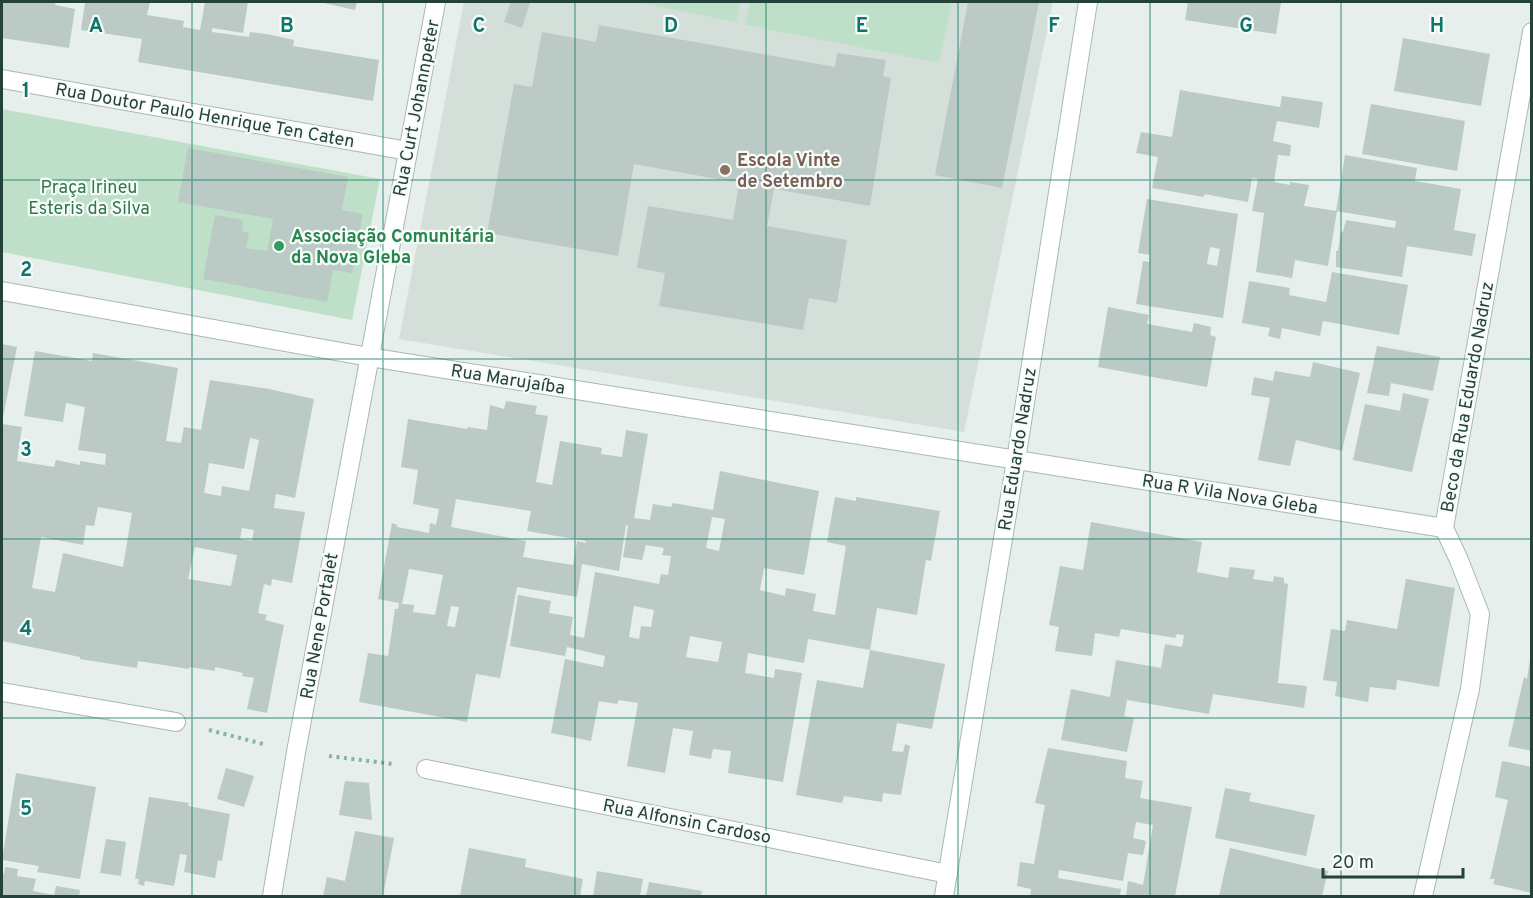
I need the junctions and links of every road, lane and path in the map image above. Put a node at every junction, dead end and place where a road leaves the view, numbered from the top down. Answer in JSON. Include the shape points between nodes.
{"nodes":[{"id":1,"x":436,"y":2,"type":"edge"},
{"id":2,"x":1088,"y":2,"type":"edge"},
{"id":3,"x":1532,"y":32,"type":"edge"},
{"id":4,"x":2,"y":79,"type":"edge"},
{"id":5,"x":408,"y":151,"type":"junction"},
{"id":6,"x":2,"y":291,"type":"edge"},
{"id":7,"x":369,"y":357,"type":"junction"},
{"id":8,"x":1016,"y":460,"type":"junction"},
{"id":9,"x":1444,"y":528,"type":"junction"},
{"id":10,"x":2,"y":692,"type":"edge"},
{"id":11,"x":176,"y":722,"type":"dead end"},
{"id":12,"x":426,"y":769,"type":"dead end"},
{"id":13,"x":948,"y":874,"type":"junction"},
{"id":14,"x":272,"y":897,"type":"edge"},
{"id":15,"x":944,"y":897,"type":"edge"},
{"id":16,"x":1424,"y":897,"type":"edge"}],
"edges":[{"from":1,"to":5,"type":"street","name":"Rua Curt Johannpeter"},
{"from":2,"to":8,"type":"street","name":"Rua Eduardo Nadruz"},
{"from":3,"to":9,"type":"street","name":"Beco da Rua Eduardo Nadruz"},
{"from":4,"to":5,"type":"street","name":"Rua Doutor Paulo Henrique Ten Caten"},
{"from":5,"to":7,"type":"street","name":"Rua Curt Johannpeter"},
{"from":6,"to":7,"type":"street","name":"Rua Marujaíba"},
{"from":7,"to":8,"type":"street","name":"Rua Marujaíba"},
{"from":7,"to":14,"type":"street","name":"Rua Nene Portalet"},
{"from":8,"to":9,"type":"street","name":"Rua R Vila Nova Gleba"},
{"from":8,"to":13,"type":"street","name":"Rua Eduardo Nadruz"},
{"from":9,"to":16,"type":"street","name":"Beco da Rua Eduardo Nadruz","via":[[1479,614],[1470,689]]},
{"from":10,"to":11,"type":"street"},
{"from":12,"to":13,"type":"street","name":"Rua Alfonsin Cardoso"},
{"from":13,"to":15,"type":"street","name":"Rua Eduardo Nadruz"}]}
